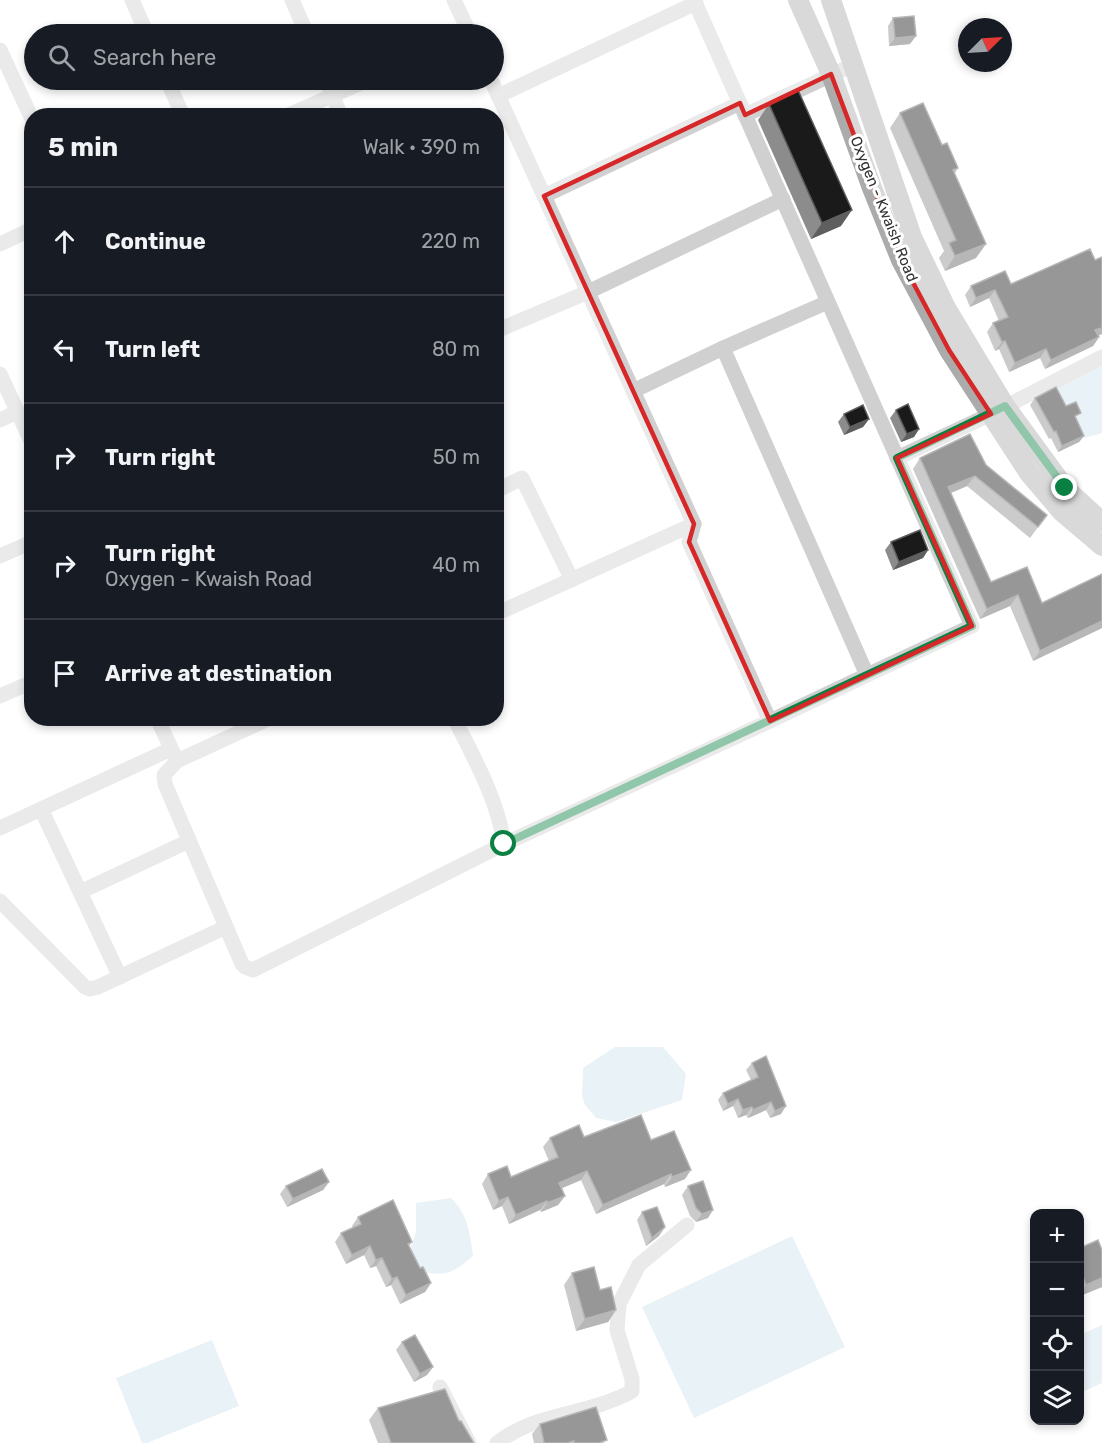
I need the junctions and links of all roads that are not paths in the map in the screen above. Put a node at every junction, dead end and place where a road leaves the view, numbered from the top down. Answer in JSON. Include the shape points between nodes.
{"nodes":[{"id":1,"x":132,"y":0,"type":"edge"},
{"id":2,"x":292,"y":0,"type":"edge"},
{"id":3,"x":454,"y":0,"type":"edge"},
{"id":4,"x":798,"y":0,"type":"edge"},
{"id":5,"x":831,"y":0,"type":"edge"},
{"id":6,"x":695,"y":2,"type":"edge"},
{"id":7,"x":143,"y":24,"type":"edge"},
{"id":8,"x":303,"y":24,"type":"edge"},
{"id":9,"x":465,"y":24,"type":"edge"},
{"id":10,"x":0,"y":50,"type":"edge"},
{"id":11,"x":853,"y":65,"type":"junction"},
{"id":12,"x":831,"y":74,"type":"junction"},
{"id":13,"x":171,"y":90,"type":"edge"},
{"id":14,"x":331,"y":90,"type":"edge"},
{"id":15,"x":345,"y":90,"type":"edge"},
{"id":16,"x":495,"y":90,"type":"edge"},
{"id":17,"x":333,"y":95,"type":"junction"},
{"id":18,"x":498,"y":96,"type":"junction"},
{"id":19,"x":27,"y":108,"type":"edge"},
{"id":20,"x":179,"y":108,"type":"edge"},
{"id":21,"x":304,"y":108,"type":"edge"},
{"id":22,"x":339,"y":108,"type":"edge"},
{"id":23,"x":504,"y":108,"type":"edge"},
{"id":24,"x":504,"y":109,"type":"edge"},
{"id":25,"x":742,"y":109,"type":"junction"},
{"id":26,"x":544,"y":196,"type":"junction"},
{"id":27,"x":783,"y":199,"type":"junction"},
{"id":28,"x":24,"y":233,"type":"edge"},
{"id":29,"x":0,"y":244,"type":"edge"},
{"id":30,"x":588,"y":291,"type":"junction"},
{"id":31,"x":828,"y":302,"type":"junction"},
{"id":32,"x":504,"y":328,"type":"edge"},
{"id":33,"x":723,"y":348,"type":"junction"},
{"id":34,"x":1102,"y":357,"type":"edge"},
{"id":35,"x":0,"y":374,"type":"edge"},
{"id":36,"x":633,"y":391,"type":"junction"},
{"id":37,"x":998,"y":410,"type":"junction"},
{"id":38,"x":17,"y":412,"type":"junction"},
{"id":39,"x":0,"y":420,"type":"edge"},
{"id":40,"x":24,"y":426,"type":"edge"},
{"id":41,"x":897,"y":458,"type":"junction"},
{"id":42,"x":504,"y":487,"type":"edge"},
{"id":43,"x":1102,"y":522,"type":"edge"},
{"id":44,"x":694,"y":524,"type":"junction"},
{"id":45,"x":24,"y":546,"type":"edge"},
{"id":46,"x":1102,"y":546,"type":"edge"},
{"id":47,"x":0,"y":556,"type":"edge"},
{"id":48,"x":572,"y":580,"type":"junction"},
{"id":49,"x":504,"y":610,"type":"edge"},
{"id":50,"x":867,"y":675,"type":"junction"},
{"id":51,"x":24,"y":686,"type":"edge"},
{"id":52,"x":0,"y":696,"type":"edge"},
{"id":53,"x":770,"y":721,"type":"junction"},
{"id":54,"x":161,"y":726,"type":"edge"},
{"id":55,"x":249,"y":726,"type":"edge"},
{"id":56,"x":458,"y":726,"type":"edge"},
{"id":57,"x":174,"y":755,"type":"junction"},
{"id":58,"x":41,"y":809,"type":"junction"},
{"id":59,"x":0,"y":828,"type":"edge"},
{"id":60,"x":189,"y":841,"type":"junction"},
{"id":61,"x":504,"y":844,"type":"junction"},
{"id":62,"x":80,"y":892,"type":"junction"},
{"id":63,"x":0,"y":901,"type":"edge"},
{"id":64,"x":226,"y":927,"type":"junction"},
{"id":65,"x":120,"y":977,"type":"junction"},
{"id":66,"x":687,"y":1225,"type":"dead end"},
{"id":67,"x":440,"y":1387,"type":"dead end"},
{"id":68,"x":469,"y":1443,"type":"edge"},
{"id":69,"x":497,"y":1443,"type":"edge"}],
"edges":[{"from":1,"to":7,"type":"street"},
{"from":2,"to":8,"type":"street"},
{"from":3,"to":9,"type":"street"},
{"from":4,"to":12,"type":"main road","name":"Oxygen - Kwaish Road"},
{"from":5,"to":11,"type":"main road","name":"Oxygen - Kwaish Road"},
{"from":6,"to":18,"type":"street"},
{"from":6,"to":25,"type":"street"},
{"from":10,"to":19,"type":"street"},
{"from":11,"to":12,"type":"street"},
{"from":11,"to":37,"type":"main road","name":"Oxygen - Kwaish Road","via":[[912,237]]},
{"from":12,"to":25,"type":"street"},
{"from":12,"to":37,"type":"main road","name":"Oxygen - Kwaish Road","via":[[901,260],[949,350]]},
{"from":13,"to":20,"type":"street"},
{"from":14,"to":17,"type":"street"},
{"from":15,"to":17,"type":"street"},
{"from":16,"to":18,"type":"street"},
{"from":17,"to":21,"type":"street"},
{"from":17,"to":22,"type":"street"},
{"from":18,"to":23,"type":"street"},
{"from":24,"to":26,"type":"street"},
{"from":25,"to":26,"type":"street"},
{"from":25,"to":27,"type":"street"},
{"from":26,"to":30,"type":"street"},
{"from":27,"to":30,"type":"street"},
{"from":27,"to":31,"type":"street"},
{"from":28,"to":29,"type":"street"},
{"from":30,"to":32,"type":"street"},
{"from":30,"to":36,"type":"street"},
{"from":31,"to":33,"type":"street"},
{"from":31,"to":41,"type":"street"},
{"from":33,"to":36,"type":"street"},
{"from":33,"to":50,"type":"street"},
{"from":34,"to":37,"type":"street"},
{"from":35,"to":38,"type":"street"},
{"from":36,"to":44,"type":"street"},
{"from":37,"to":41,"type":"street"},
{"from":37,"to":43,"type":"main road","name":"Oxygen - Kwaish Road","via":[[1065,488]]},
{"from":37,"to":46,"type":"main road","name":"Oxygen - Kwaish Road","via":[[1029,473],[1056,505]]},
{"from":38,"to":39,"type":"street"},
{"from":38,"to":40,"type":"street"},
{"from":41,"to":50,"type":"street","via":[[972,626]]},
{"from":42,"to":48,"type":"street","via":[[522,478]]},
{"from":44,"to":48,"type":"street"},
{"from":44,"to":53,"type":"street","via":[[689,542]]},
{"from":45,"to":47,"type":"street"},
{"from":48,"to":49,"type":"street"},
{"from":50,"to":53,"type":"street"},
{"from":51,"to":52,"type":"street"},
{"from":53,"to":61,"type":"street"},
{"from":54,"to":57,"type":"street"},
{"from":55,"to":57,"type":"street"},
{"from":56,"to":61,"type":"street","via":[[495,807]]},
{"from":57,"to":58,"type":"street"},
{"from":57,"to":60,"type":"street","via":[[164,775],[165,784]]},
{"from":58,"to":59,"type":"street"},
{"from":58,"to":62,"type":"street"},
{"from":60,"to":62,"type":"street"},
{"from":60,"to":64,"type":"street"},
{"from":61,"to":64,"type":"street","via":[[253,970],[242,964]]},
{"from":62,"to":65,"type":"street"},
{"from":63,"to":65,"type":"street","via":[[85,987],[98,987]]},
{"from":64,"to":65,"type":"street"},
{"from":66,"to":69,"type":"street","via":[[639,1265],[619,1304],[617,1329],[632,1391],[512,1431]]},
{"from":67,"to":68,"type":"street"}]}
